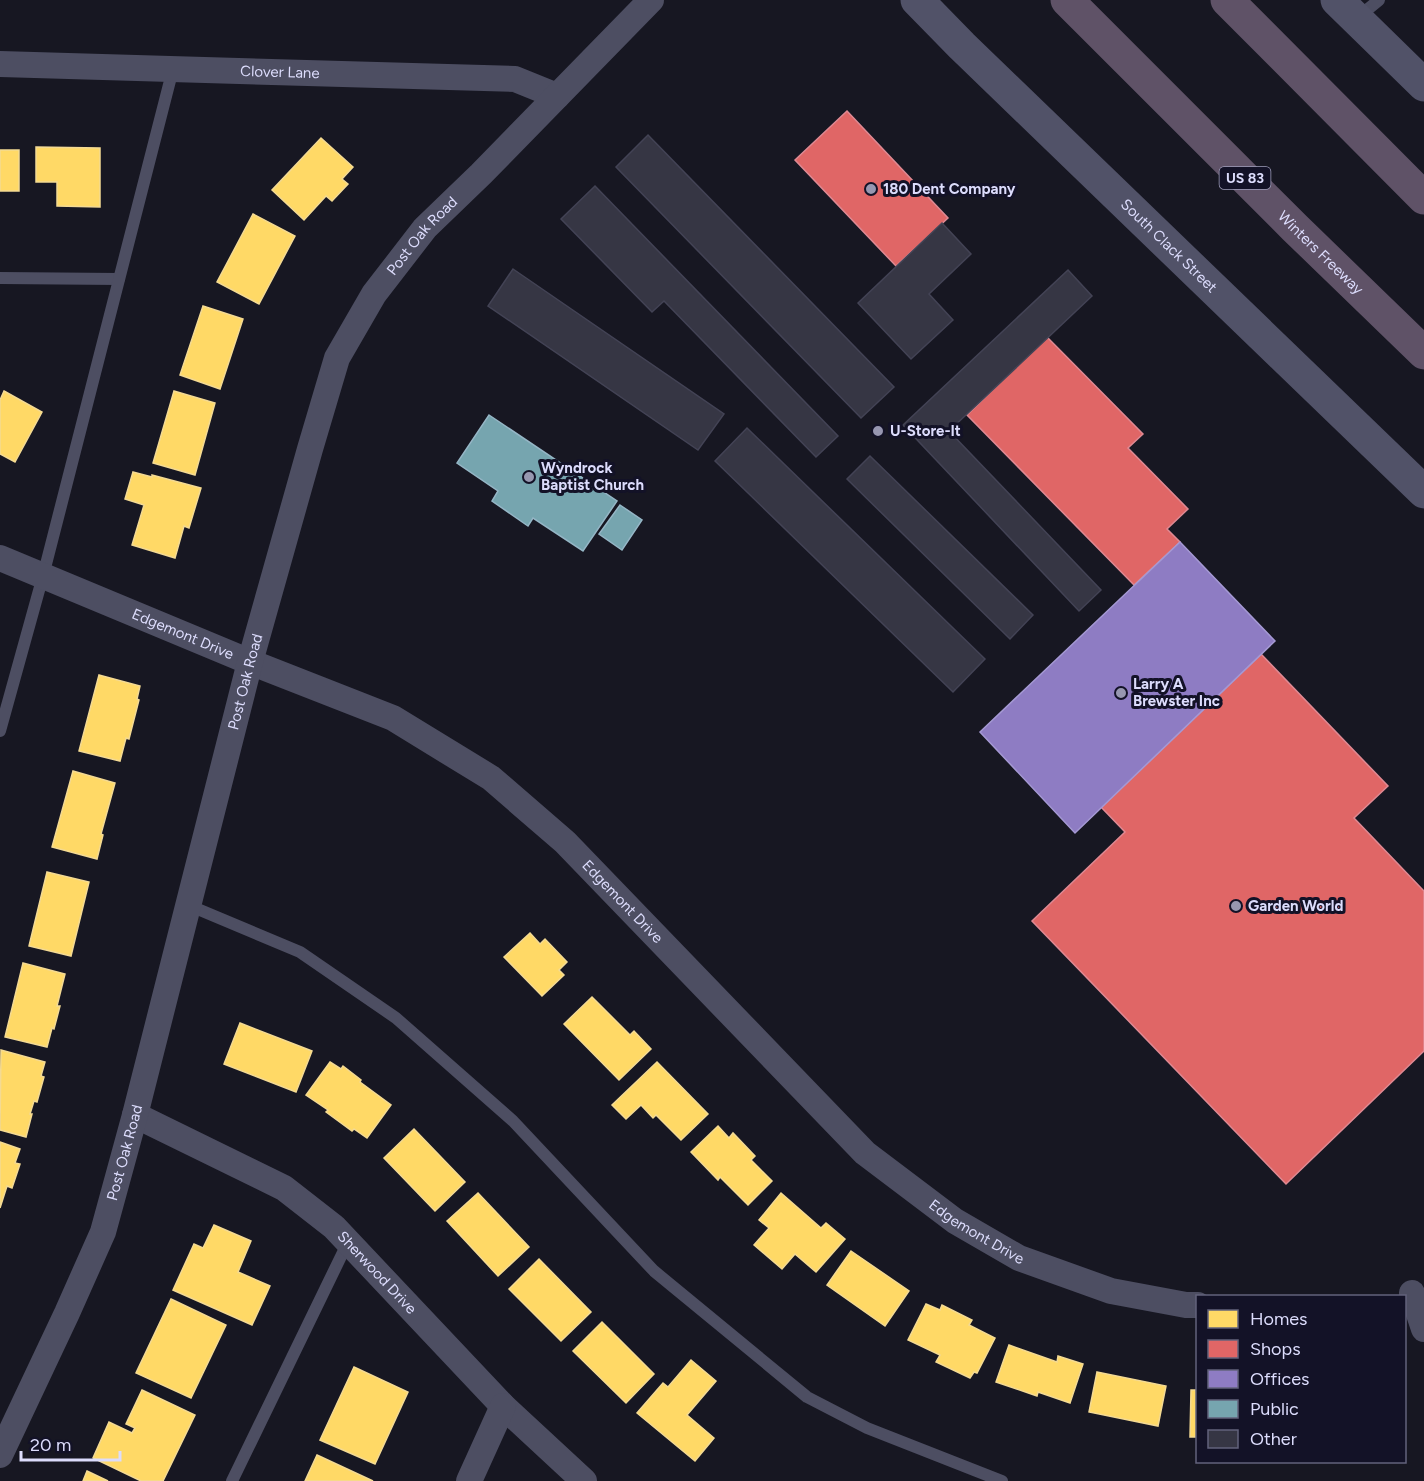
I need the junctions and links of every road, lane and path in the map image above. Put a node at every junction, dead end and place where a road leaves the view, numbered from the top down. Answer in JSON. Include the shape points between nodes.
{"nodes":[{"id":1,"x":651,"y":0,"type":"edge"},
{"id":2,"x":917,"y":0,"type":"edge"},
{"id":3,"x":1067,"y":0,"type":"edge"},
{"id":4,"x":1227,"y":0,"type":"edge"},
{"id":5,"x":1358,"y":6,"type":"edge"},
{"id":6,"x":0,"y":64,"type":"edge"},
{"id":7,"x":173,"y":69,"type":"junction"},
{"id":8,"x":1424,"y":85,"type":"edge"},
{"id":9,"x":557,"y":96,"type":"junction"},
{"id":10,"x":1424,"y":198,"type":"edge"},
{"id":11,"x":0,"y":278,"type":"edge"},
{"id":12,"x":119,"y":279,"type":"junction"},
{"id":13,"x":1424,"y":353,"type":"edge"},
{"id":14,"x":1424,"y":492,"type":"edge"},
{"id":15,"x":0,"y":558,"type":"edge"},
{"id":16,"x":43,"y":576,"type":"junction"},
{"id":17,"x":250,"y":662,"type":"junction"},
{"id":18,"x":0,"y":731,"type":"edge"},
{"id":19,"x":188,"y":905,"type":"junction"},
{"id":20,"x":135,"y":1115,"type":"junction"},
{"id":21,"x":348,"y":1241,"type":"junction"},
{"id":22,"x":1409,"y":1294,"type":"edge"},
{"id":23,"x":1196,"y":1305,"type":"edge"},
{"id":24,"x":1424,"y":1329,"type":"edge"},
{"id":25,"x":503,"y":1406,"type":"junction"},
{"id":26,"x":0,"y":1455,"type":"edge"},
{"id":27,"x":232,"y":1481,"type":"edge"},
{"id":28,"x":469,"y":1481,"type":"edge"},
{"id":29,"x":584,"y":1481,"type":"edge"},
{"id":30,"x":1002,"y":1481,"type":"edge"}],
"edges":[{"from":1,"to":9,"type":"street","name":"Post Oak Road"},
{"from":2,"to":14,"type":"main road","name":"South Clack Street"},
{"from":3,"to":13,"type":"highway","name":"Winters Freeway","number":"US 83"},
{"from":4,"to":10,"type":"highway"},
{"from":5,"to":8,"type":"main road"},
{"from":6,"to":7,"type":"street","name":"Clover Lane"},
{"from":7,"to":9,"type":"street","name":"Clover Lane","via":[[515,79]]},
{"from":7,"to":12,"type":"lane"},
{"from":9,"to":17,"type":"street","name":"Post Oak Road","via":[[424,228],[374,294],[337,358]]},
{"from":11,"to":12,"type":"lane"},
{"from":12,"to":16,"type":"lane"},
{"from":15,"to":16,"type":"street","name":"Edgemont Drive"},
{"from":16,"to":17,"type":"street","name":"Edgemont Drive"},
{"from":16,"to":18,"type":"lane"},
{"from":17,"to":19,"type":"street","name":"Post Oak Road"},
{"from":17,"to":23,"type":"street","name":"Edgemont Drive","via":[[393,718],[491,778],[565,842],[865,1154],[956,1221],[1019,1258],[1111,1291]]},
{"from":19,"to":20,"type":"street","name":"Post Oak Road"},
{"from":19,"to":30,"type":"lane","via":[[300,952],[396,1018],[513,1121],[654,1271],[807,1397],[867,1428]]},
{"from":20,"to":21,"type":"street","name":"Sherwood Drive","via":[[284,1188]]},
{"from":20,"to":26,"type":"street","name":"Post Oak Road","via":[[103,1232]]},
{"from":21,"to":25,"type":"street","name":"Sherwood Drive"},
{"from":21,"to":27,"type":"lane"},
{"from":22,"to":24,"type":"street"},
{"from":25,"to":28,"type":"street"},
{"from":25,"to":29,"type":"street","name":"Sherwood Drive"}]}
